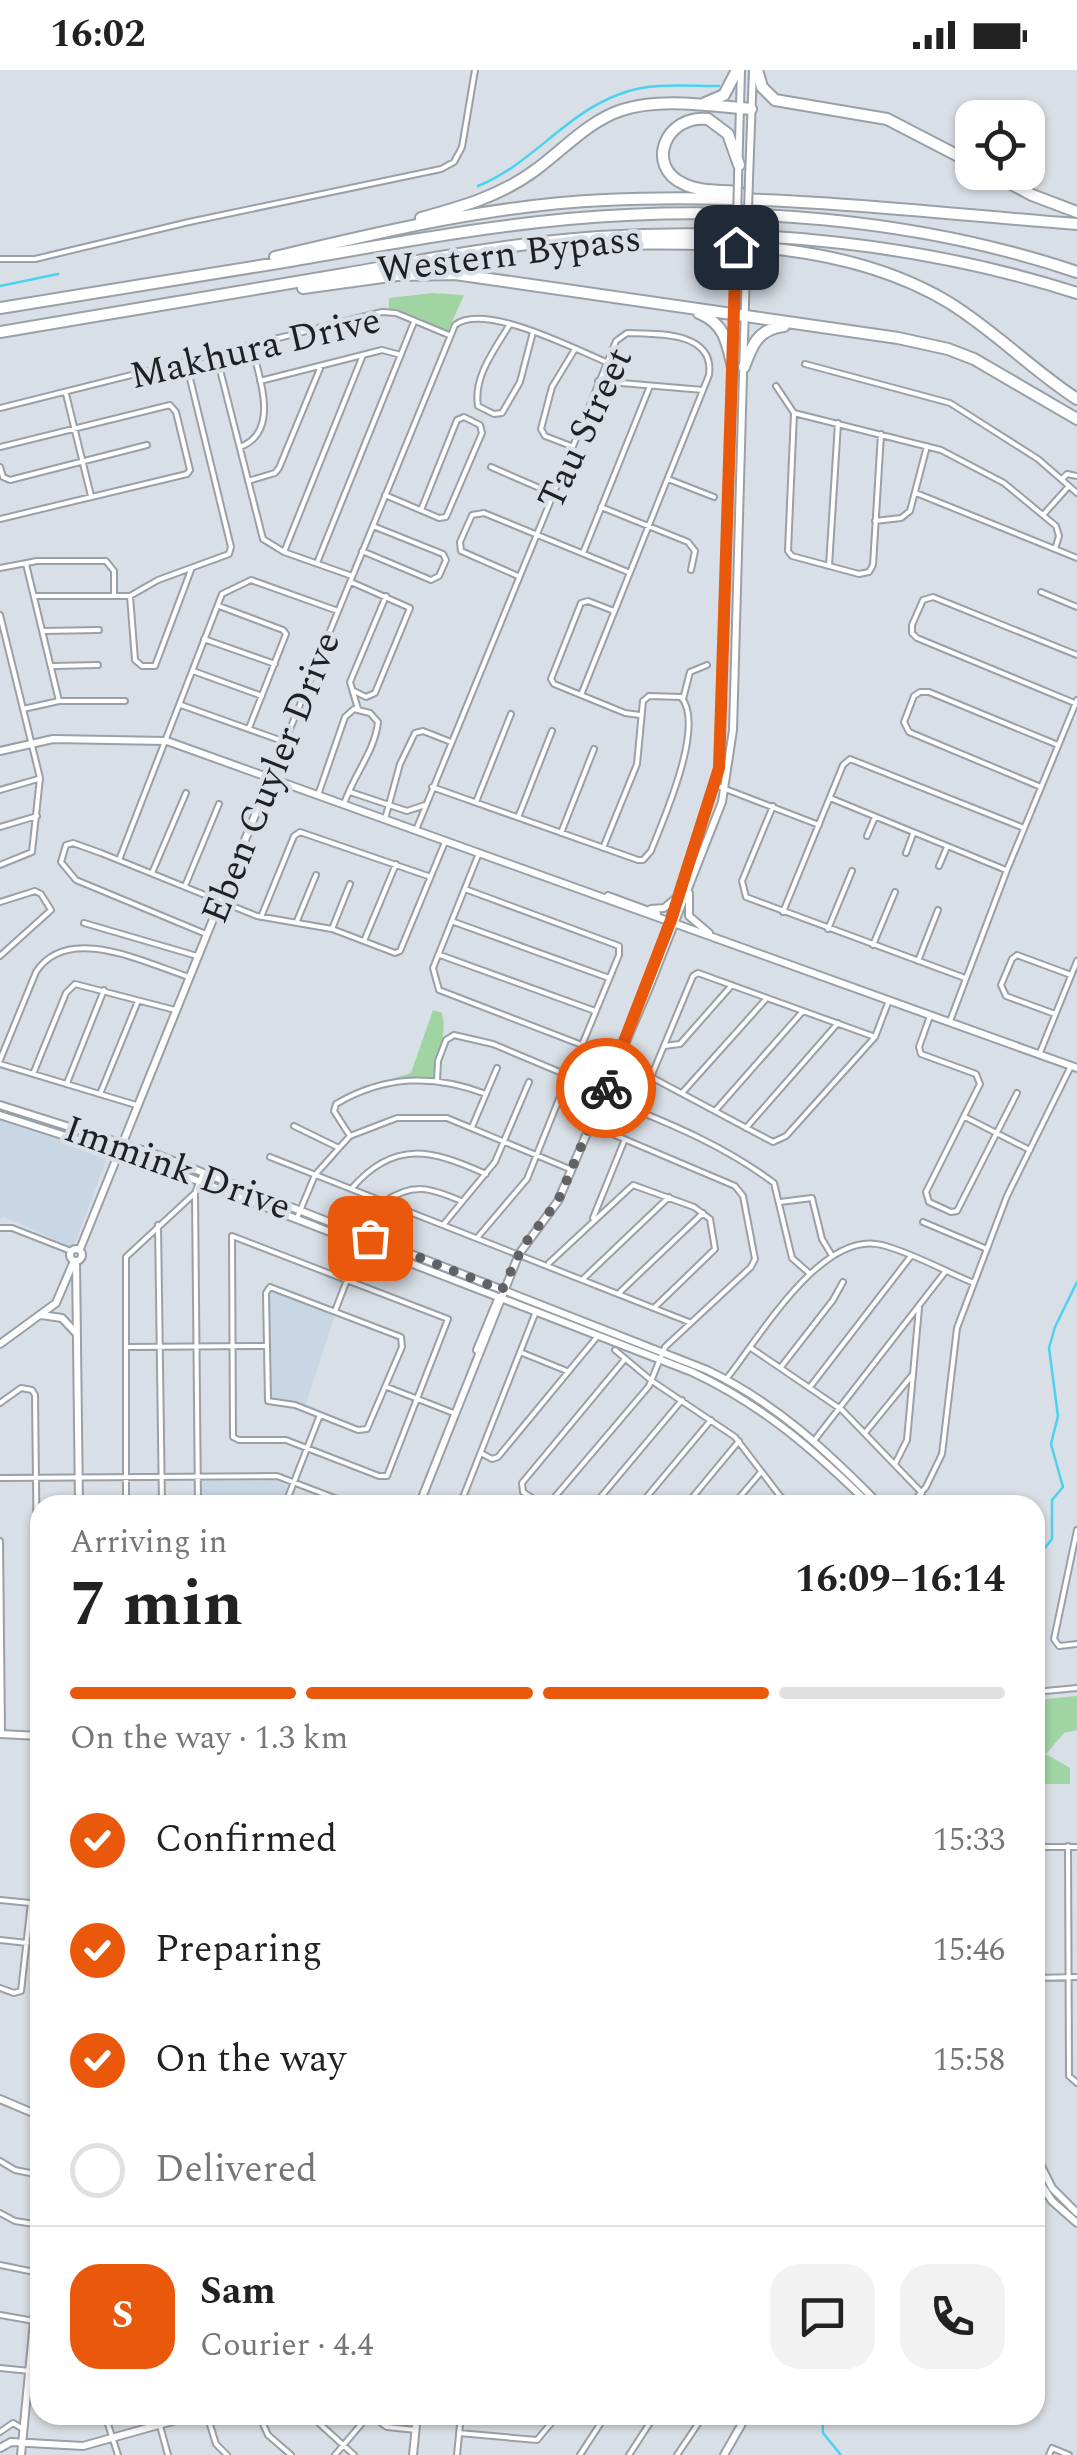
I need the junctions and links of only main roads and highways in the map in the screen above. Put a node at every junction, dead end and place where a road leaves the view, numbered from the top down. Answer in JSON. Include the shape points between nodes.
{"nodes":[{"id":1,"x":739,"y":70,"type":"edge"},
{"id":2,"x":755,"y":70,"type":"edge"},
{"id":3,"x":689,"y":106,"type":"junction"},
{"id":4,"x":746,"y":109,"type":"junction"},
{"id":5,"x":955,"y":154,"type":"edge"},
{"id":6,"x":738,"y":165,"type":"junction"},
{"id":7,"x":1022,"y":190,"type":"edge"},
{"id":8,"x":910,"y":210,"type":"junction"},
{"id":9,"x":1077,"y":212,"type":"edge"},
{"id":10,"x":1077,"y":224,"type":"edge"},
{"id":11,"x":388,"y":230,"type":"junction"},
{"id":12,"x":562,"y":240,"type":"junction"},
{"id":13,"x":1077,"y":272,"type":"edge"},
{"id":14,"x":186,"y":277,"type":"junction"},
{"id":15,"x":1077,"y":294,"type":"edge"},
{"id":16,"x":185,"y":302,"type":"junction"},
{"id":17,"x":683,"y":306,"type":"junction"},
{"id":18,"x":0,"y":308,"type":"edge"},
{"id":19,"x":739,"y":315,"type":"junction"},
{"id":20,"x":815,"y":327,"type":"junction"},
{"id":21,"x":0,"y":332,"type":"edge"},
{"id":22,"x":738,"y":367,"type":"junction"},
{"id":23,"x":1077,"y":399,"type":"edge"},
{"id":24,"x":1077,"y":419,"type":"edge"},
{"id":25,"x":0,"y":750,"type":"edge"},
{"id":26,"x":270,"y":778,"type":"junction"},
{"id":27,"x":687,"y":881,"type":"junction"},
{"id":28,"x":582,"y":890,"type":"junction"},
{"id":29,"x":635,"y":906,"type":"junction"},
{"id":30,"x":673,"y":922,"type":"junction"},
{"id":31,"x":708,"y":933,"type":"junction"},
{"id":32,"x":762,"y":956,"type":"junction"},
{"id":33,"x":1074,"y":1067,"type":"edge"},
{"id":34,"x":0,"y":1105,"type":"edge"},
{"id":35,"x":0,"y":1115,"type":"edge"},
{"id":36,"x":121,"y":1142,"type":"junction"},
{"id":37,"x":118,"y":1151,"type":"junction"},
{"id":38,"x":201,"y":1177,"type":"junction"},
{"id":39,"x":73,"y":1272,"type":"junction"},
{"id":40,"x":502,"y":1294,"type":"junction"},
{"id":41,"x":40,"y":1315,"type":"junction"},
{"id":42,"x":78,"y":1337,"type":"junction"},
{"id":43,"x":0,"y":1344,"type":"edge"},
{"id":44,"x":662,"y":1356,"type":"junction"},
{"id":45,"x":812,"y":1443,"type":"junction"},
{"id":46,"x":79,"y":1495,"type":"edge"},
{"id":47,"x":422,"y":1495,"type":"edge"},
{"id":48,"x":861,"y":1495,"type":"edge"},
{"id":49,"x":869,"y":1495,"type":"edge"},
{"id":50,"x":1,"y":1734,"type":"edge"},
{"id":51,"x":30,"y":1736,"type":"edge"},
{"id":52,"x":0,"y":2099,"type":"edge"},
{"id":53,"x":30,"y":2112,"type":"edge"},
{"id":54,"x":1045,"y":2175,"type":"edge"},
{"id":55,"x":1045,"y":2190,"type":"edge"},
{"id":56,"x":1077,"y":2213,"type":"edge"},
{"id":57,"x":1077,"y":2223,"type":"edge"},
{"id":58,"x":30,"y":2365,"type":"edge"},
{"id":59,"x":160,"y":2425,"type":"edge"},
{"id":60,"x":416,"y":2425,"type":"edge"},
{"id":61,"x":744,"y":2425,"type":"edge"},
{"id":62,"x":22,"y":2442,"type":"junction"},
{"id":63,"x":0,"y":2448,"type":"edge"},
{"id":64,"x":83,"y":2450,"type":"edge"},
{"id":65,"x":21,"y":2455,"type":"edge"},
{"id":66,"x":413,"y":2455,"type":"edge"},
{"id":67,"x":724,"y":2455,"type":"edge"}],
"edges":[{"from":1,"to":3,"type":"highway","via":[[720,98]]},
{"from":1,"to":4,"type":"main road"},
{"from":2,"to":4,"type":"main road"},
{"from":2,"to":5,"type":"highway","via":[[775,100],[888,119]]},
{"from":3,"to":4,"type":"highway"},
{"from":3,"to":11,"type":"highway","via":[[653,104],[612,114],[498,192]]},
{"from":4,"to":6,"type":"main road"},
{"from":4,"to":19,"type":"main road","bridge":true,"via":[[746,270]]},
{"from":6,"to":8,"type":"highway","via":[[728,134],[708,119],[691,118],[668,135],[664,160],[680,183],[692,187]]},
{"from":6,"to":19,"type":"main road","bridge":true},
{"from":7,"to":9,"type":"highway"},
{"from":8,"to":10,"type":"highway"},
{"from":8,"to":11,"type":"highway","via":[[736,198],[601,200]]},
{"from":11,"to":14,"type":"highway"},
{"from":12,"to":15,"type":"highway","name":"Western Bypass","via":[[704,234],[823,242],[928,256]]},
{"from":12,"to":16,"type":"highway","name":"Western Bypass"},
{"from":12,"to":23,"type":"highway","via":[[757,247],[872,267],[950,304]]},
{"from":13,"to":14,"type":"highway","name":"Western Bypass","via":[[897,230],[702,214],[519,224]]},
{"from":14,"to":18,"type":"highway","name":"Western Bypass"},
{"from":16,"to":17,"type":"highway","via":[[439,273]]},
{"from":16,"to":21,"type":"highway","name":"Western Bypass"},
{"from":17,"to":19,"type":"highway"},
{"from":17,"to":22,"type":"highway","via":[[720,326]]},
{"from":19,"to":20,"type":"highway"},
{"from":19,"to":22,"type":"main road"},
{"from":20,"to":22,"type":"highway","via":[[766,330]]},
{"from":20,"to":24,"type":"highway","via":[[962,354]]},
{"from":22,"to":27,"type":"main road","via":[[722,732],[716,785]]},
{"from":22,"to":27,"type":"main road","via":[[733,730],[726,788]]},
{"from":25,"to":26,"type":"main road","via":[[62,738],[167,742]]},
{"from":26,"to":28,"type":"main road"},
{"from":26,"to":36,"type":"main road","name":"Eben Cuyler Drive"},
{"from":27,"to":29,"type":"main road","via":[[668,906]]},
{"from":27,"to":30,"type":"main road"},
{"from":27,"to":31,"type":"main road","via":[[688,914]]},
{"from":28,"to":29,"type":"main road"},
{"from":28,"to":30,"type":"main road"},
{"from":29,"to":30,"type":"main road"},
{"from":30,"to":31,"type":"main road"},
{"from":30,"to":32,"type":"main road"},
{"from":30,"to":40,"type":"main road","via":[[558,1201],[519,1254]]},
{"from":31,"to":32,"type":"main road"},
{"from":32,"to":33,"type":"main road"},
{"from":34,"to":36,"type":"main road","name":"Immink Drive"},
{"from":35,"to":37,"type":"main road","name":"Immink Drive"},
{"from":36,"to":37,"type":"main road","name":"Eben Cuyler Drive"},
{"from":36,"to":38,"type":"main road","name":"Immink Drive"},
{"from":37,"to":38,"type":"main road","name":"Immink Drive"},
{"from":37,"to":39,"type":"main road","name":"Eben Cuyler Drive","via":[[73,1255]]},
{"from":38,"to":40,"type":"main road","name":"Immink Drive"},
{"from":39,"to":41,"type":"main road","via":[[56,1303]]},
{"from":39,"to":42,"type":"main road"},
{"from":40,"to":44,"type":"main road","name":"Immink Drive"},
{"from":40,"to":44,"type":"main road","name":"Immink Drive"},
{"from":40,"to":47,"type":"main road"},
{"from":41,"to":42,"type":"main road","via":[[62,1318]]},
{"from":41,"to":43,"type":"main road"},
{"from":42,"to":46,"type":"main road"},
{"from":44,"to":45,"type":"main road","name":"Immink Drive","via":[[724,1382]]},
{"from":45,"to":48,"type":"main road","name":"Immink Drive"},
{"from":45,"to":49,"type":"main road","name":"Immink Drive"},
{"from":50,"to":51,"type":"main road"},
{"from":52,"to":53,"type":"main road"},
{"from":54,"to":56,"type":"main road"},
{"from":55,"to":57,"type":"main road"},
{"from":58,"to":62,"type":"main road"},
{"from":59,"to":64,"type":"main road"},
{"from":60,"to":66,"type":"main road"},
{"from":61,"to":67,"type":"main road"},
{"from":62,"to":63,"type":"main road"},
{"from":62,"to":64,"type":"main road"},
{"from":62,"to":65,"type":"main road"}]}
